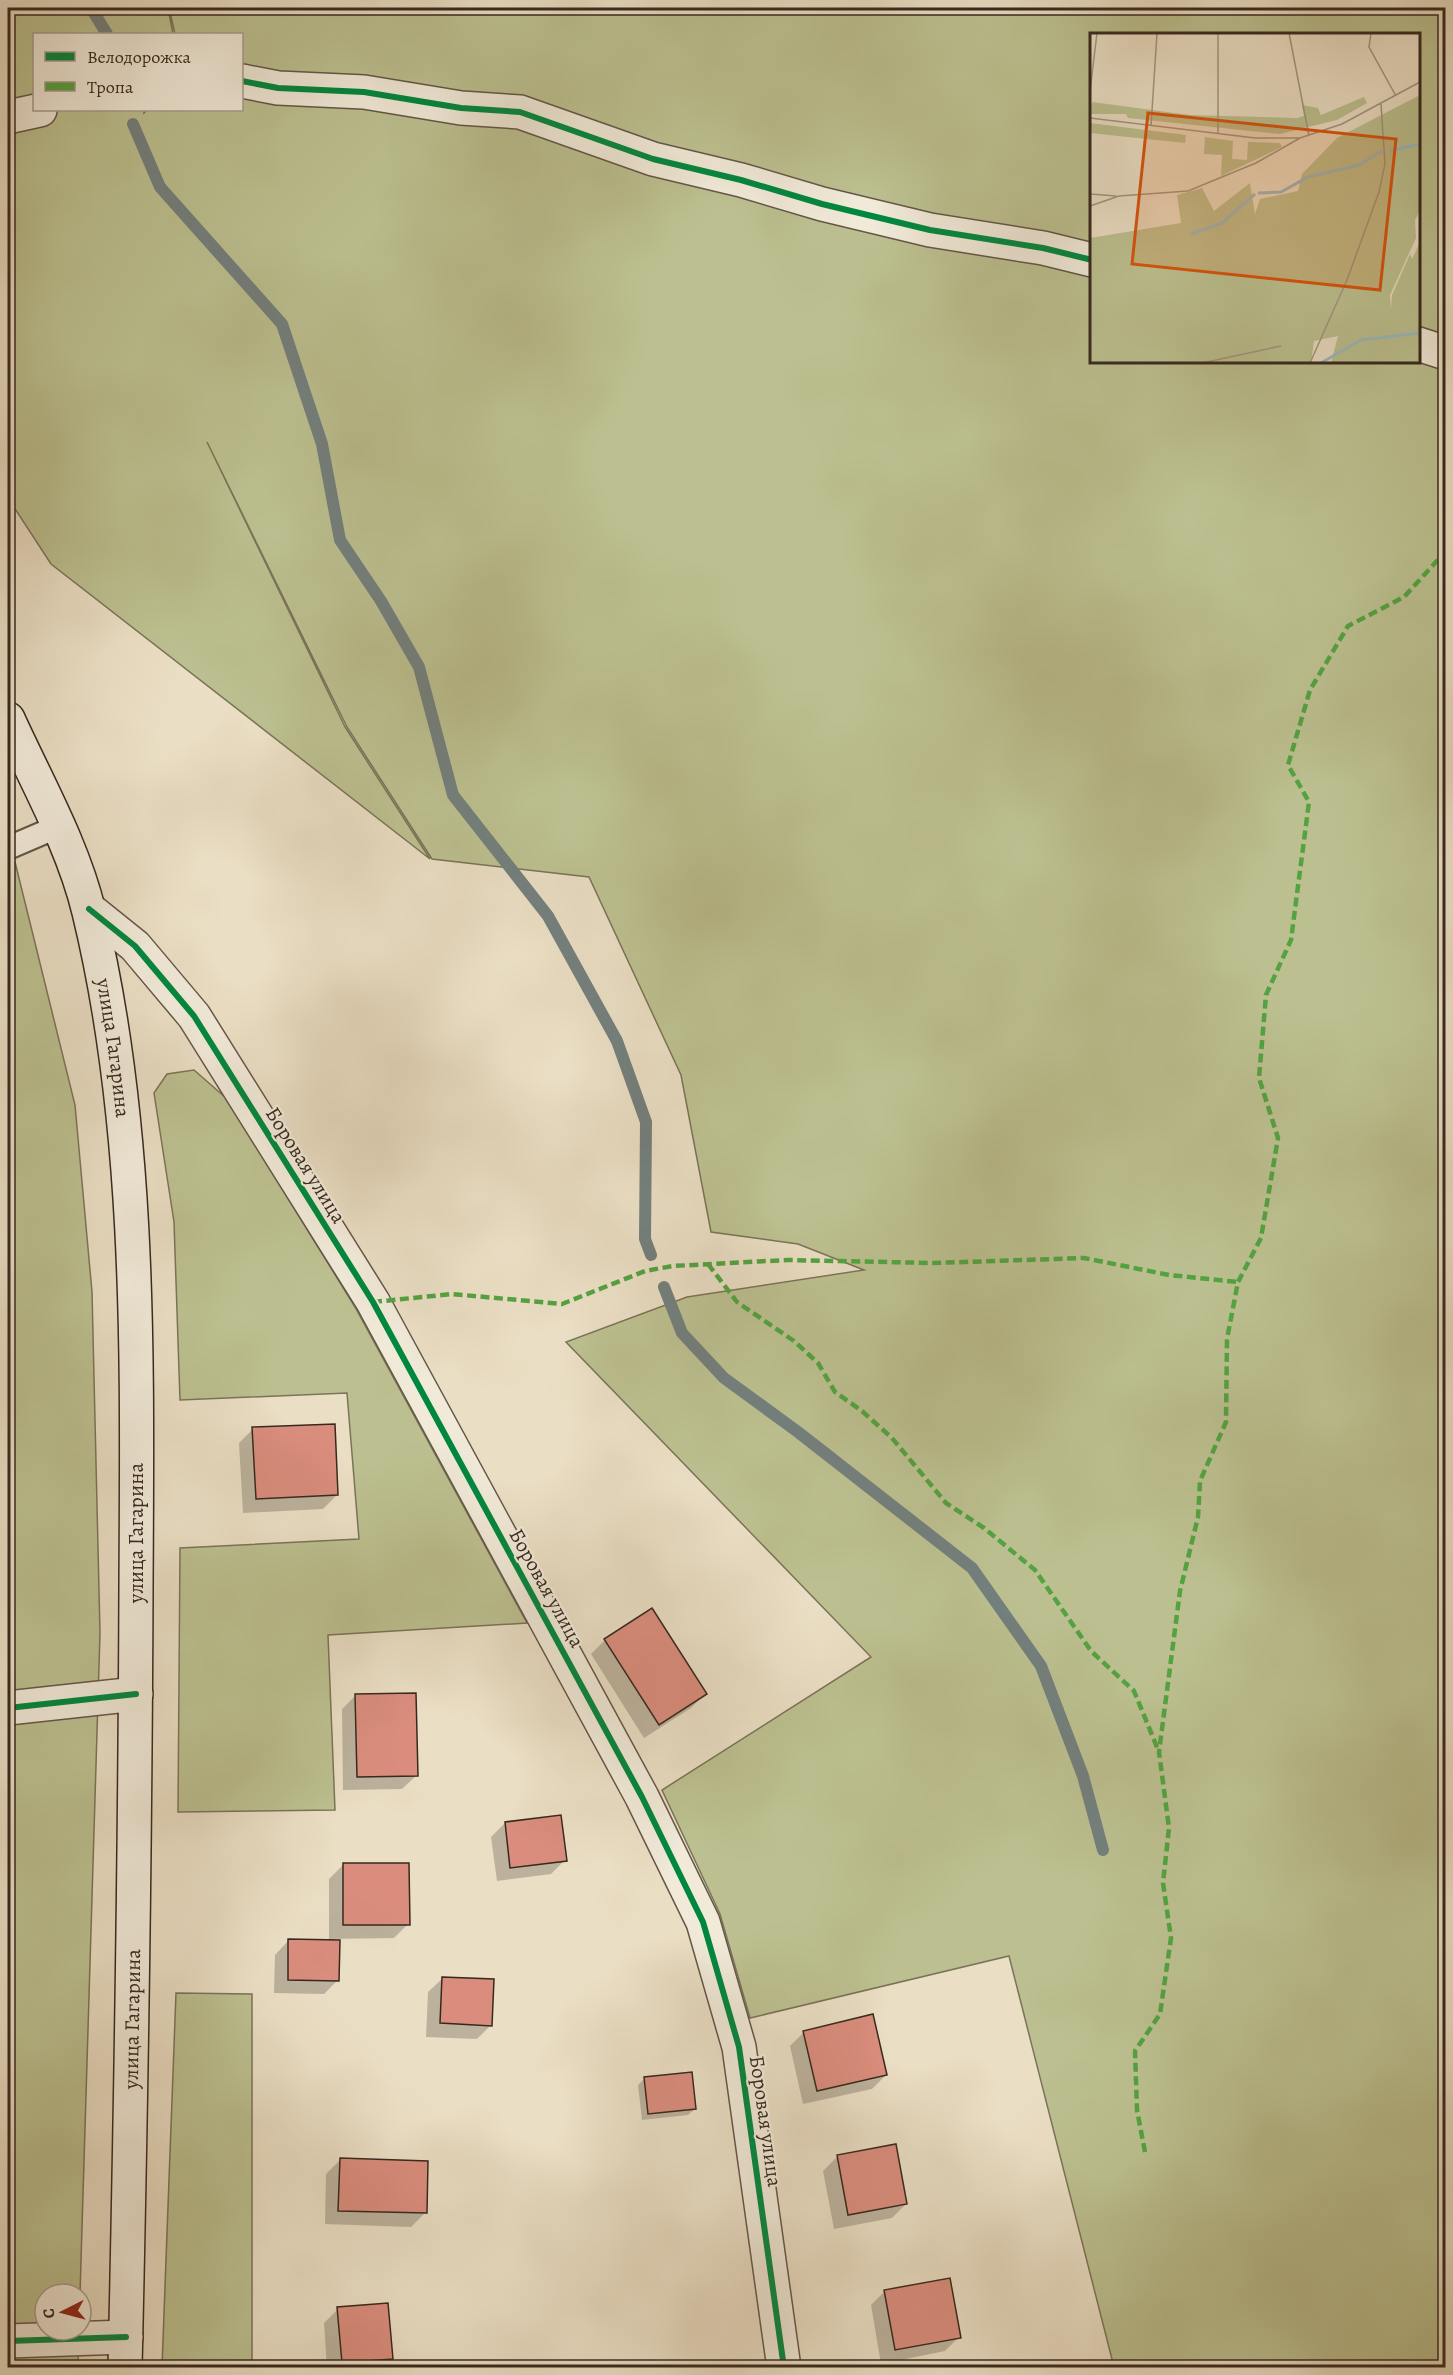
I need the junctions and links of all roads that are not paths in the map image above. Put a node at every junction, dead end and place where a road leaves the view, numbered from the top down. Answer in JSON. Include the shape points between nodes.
{"nodes":[{"id":1,"x":243,"y":81,"type":"edge"},
{"id":2,"x":35,"y":111,"type":"edge"},
{"id":3,"x":8,"y":117,"type":"edge"},
{"id":4,"x":1090,"y":260,"type":"edge"},
{"id":5,"x":1420,"y":344,"type":"edge"},
{"id":6,"x":1446,"y":353,"type":"edge"},
{"id":7,"x":8,"y":719,"type":"edge"},
{"id":8,"x":57,"y":827,"type":"junction"},
{"id":9,"x":8,"y":848,"type":"edge"},
{"id":10,"x":88,"y":909,"type":"junction"},
{"id":11,"x":136,"y":1694,"type":"junction"},
{"id":12,"x":8,"y":1708,"type":"edge"},
{"id":13,"x":8,"y":2340,"type":"edge"},
{"id":14,"x":125,"y":2352,"type":"edge"},
{"id":15,"x":784,"y":2367,"type":"edge"}],
"edges":[{"from":1,"to":4,"type":"street","via":[[520,112],[653,159],[822,204],[930,230]]},
{"from":2,"to":3,"type":"street"},
{"from":5,"to":6,"type":"street"},
{"from":7,"to":8,"type":"street","name":"улица Гагарина"},
{"from":8,"to":9,"type":"lane"},
{"from":8,"to":10,"type":"street","name":"улица Гагарина"},
{"from":10,"to":11,"type":"street","name":"улица Гагарина","via":[[114,1045],[129,1198],[137,1339]]},
{"from":10,"to":15,"type":"street","name":"Боровая улица","via":[[135,946],[194,1016],[372,1302],[642,1797],[698,1911],[739,2047]]},
{"from":11,"to":12,"type":"street"},
{"from":11,"to":14,"type":"street","name":"улица Гагарина"},
{"from":13,"to":14,"type":"street"}]}
